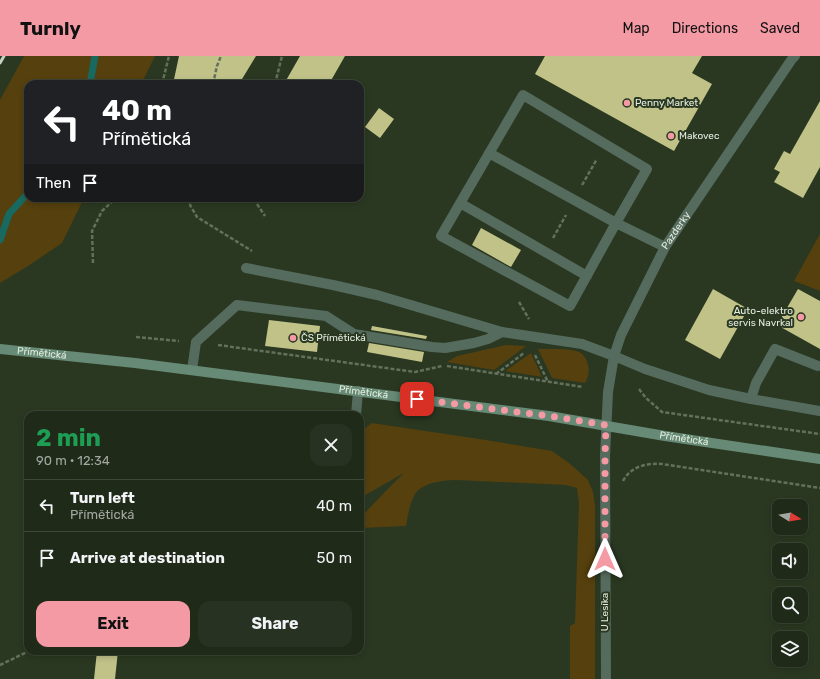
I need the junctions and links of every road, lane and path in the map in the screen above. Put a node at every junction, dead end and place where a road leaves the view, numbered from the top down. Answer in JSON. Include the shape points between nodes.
{"nodes":[{"id":1,"x":169,"y":56,"type":"edge"},
{"id":2,"x":221,"y":56,"type":"edge"},
{"id":3,"x":282,"y":56,"type":"edge"},
{"id":4,"x":791,"y":57,"type":"edge"},
{"id":5,"x":163,"y":80,"type":"edge"},
{"id":6,"x":214,"y":80,"type":"edge"},
{"id":7,"x":276,"y":80,"type":"edge"},
{"id":8,"x":489,"y":153,"type":"junction"},
{"id":9,"x":597,"y":159,"type":"dead end"},
{"id":10,"x":580,"y":189,"type":"dead end"},
{"id":11,"x":112,"y":202,"type":"edge"},
{"id":12,"x":191,"y":202,"type":"edge"},
{"id":13,"x":258,"y":202,"type":"edge"},
{"id":14,"x":460,"y":203,"type":"junction"},
{"id":15,"x":567,"y":214,"type":"dead end"},
{"id":16,"x":265,"y":216,"type":"dead end"},
{"id":17,"x":616,"y":223,"type":"junction"},
{"id":18,"x":551,"y":242,"type":"dead end"},
{"id":19,"x":665,"y":247,"type":"junction"},
{"id":20,"x":252,"y":251,"type":"dead end"},
{"id":21,"x":93,"y":263,"type":"dead end"},
{"id":22,"x":246,"y":268,"type":"dead end"},
{"id":23,"x":587,"y":276,"type":"junction"},
{"id":24,"x":519,"y":302,"type":"dead end"},
{"id":25,"x":531,"y":322,"type":"dead end"},
{"id":26,"x":502,"y":332,"type":"junction"},
{"id":27,"x":136,"y":337,"type":"dead end"},
{"id":28,"x":196,"y":342,"type":"junction"},
{"id":29,"x":0,"y":349,"type":"edge"},
{"id":30,"x":526,"y":352,"type":"dead end"},
{"id":31,"x":535,"y":354,"type":"dead end"},
{"id":32,"x":614,"y":356,"type":"junction"},
{"id":33,"x":818,"y":366,"type":"dead end"},
{"id":34,"x":192,"y":370,"type":"junction"},
{"id":35,"x":496,"y":374,"type":"junction"},
{"id":36,"x":548,"y":382,"type":"junction"},
{"id":37,"x":583,"y":387,"type":"dead end"},
{"id":38,"x":639,"y":389,"type":"dead end"},
{"id":39,"x":358,"y":391,"type":"junction"},
{"id":40,"x":751,"y":399,"type":"junction"},
{"id":41,"x":356,"y":411,"type":"edge"},
{"id":42,"x":820,"y":411,"type":"edge"},
{"id":43,"x":606,"y":425,"type":"junction"},
{"id":44,"x":820,"y":434,"type":"edge"},
{"id":45,"x":820,"y":459,"type":"edge"},
{"id":46,"x":627,"y":474,"type":"dead end"},
{"id":47,"x":820,"y":488,"type":"edge"},
{"id":48,"x":24,"y":653,"type":"edge"},
{"id":49,"x":0,"y":665,"type":"edge"},
{"id":50,"x":606,"y":679,"type":"edge"}],
"edges":[{"from":1,"to":5,"type":"path"},
{"from":2,"to":6,"type":"path"},
{"from":3,"to":7,"type":"path"},
{"from":4,"to":19,"type":"street","name":"Pazderky"},
{"from":8,"to":14,"type":"street"},
{"from":8,"to":17,"type":"street"},
{"from":8,"to":17,"type":"street","via":[[523,95],[647,169]]},
{"from":9,"to":10,"type":"path"},
{"from":11,"to":21,"type":"path","via":[[102,211],[92,231]]},
{"from":12,"to":20,"type":"path","via":[[197,217]]},
{"from":13,"to":16,"type":"path"},
{"from":14,"to":23,"type":"street"},
{"from":14,"to":23,"type":"street","via":[[442,236],[570,306]]},
{"from":15,"to":18,"type":"path"},
{"from":17,"to":19,"type":"street"},
{"from":17,"to":23,"type":"street"},
{"from":19,"to":32,"type":"street","name":"Pazderky","via":[[621,335]]},
{"from":22,"to":26,"type":"street","via":[[377,295]]},
{"from":24,"to":25,"type":"path"},
{"from":26,"to":28,"type":"street","via":[[474,343],[446,348],[432,347],[354,334],[326,316],[238,305]]},
{"from":26,"to":32,"type":"street","via":[[582,344]]},
{"from":27,"to":28,"type":"path"},
{"from":28,"to":34,"type":"street"},
{"from":28,"to":35,"type":"path","via":[[415,372],[444,366]]},
{"from":29,"to":34,"type":"main road","name":"Přímětická"},
{"from":30,"to":35,"type":"path"},
{"from":31,"to":36,"type":"path"},
{"from":32,"to":40,"type":"street","via":[[709,390]]},
{"from":32,"to":43,"type":"street","name":"Pazderky"},
{"from":33,"to":40,"type":"street","via":[[775,349],[756,383]]},
{"from":34,"to":39,"type":"main road","name":"Přímětická"},
{"from":35,"to":36,"type":"path"},
{"from":36,"to":37,"type":"path"},
{"from":38,"to":44,"type":"path","via":[[662,412]]},
{"from":39,"to":41,"type":"street"},
{"from":39,"to":43,"type":"main road","name":"Přímětická"},
{"from":40,"to":42,"type":"street"},
{"from":43,"to":45,"type":"main road","name":"Přímětická"},
{"from":43,"to":50,"type":"street","name":"U Lesíka"},
{"from":46,"to":47,"type":"path","via":[[643,465],[653,463]]},
{"from":48,"to":49,"type":"path"}]}
